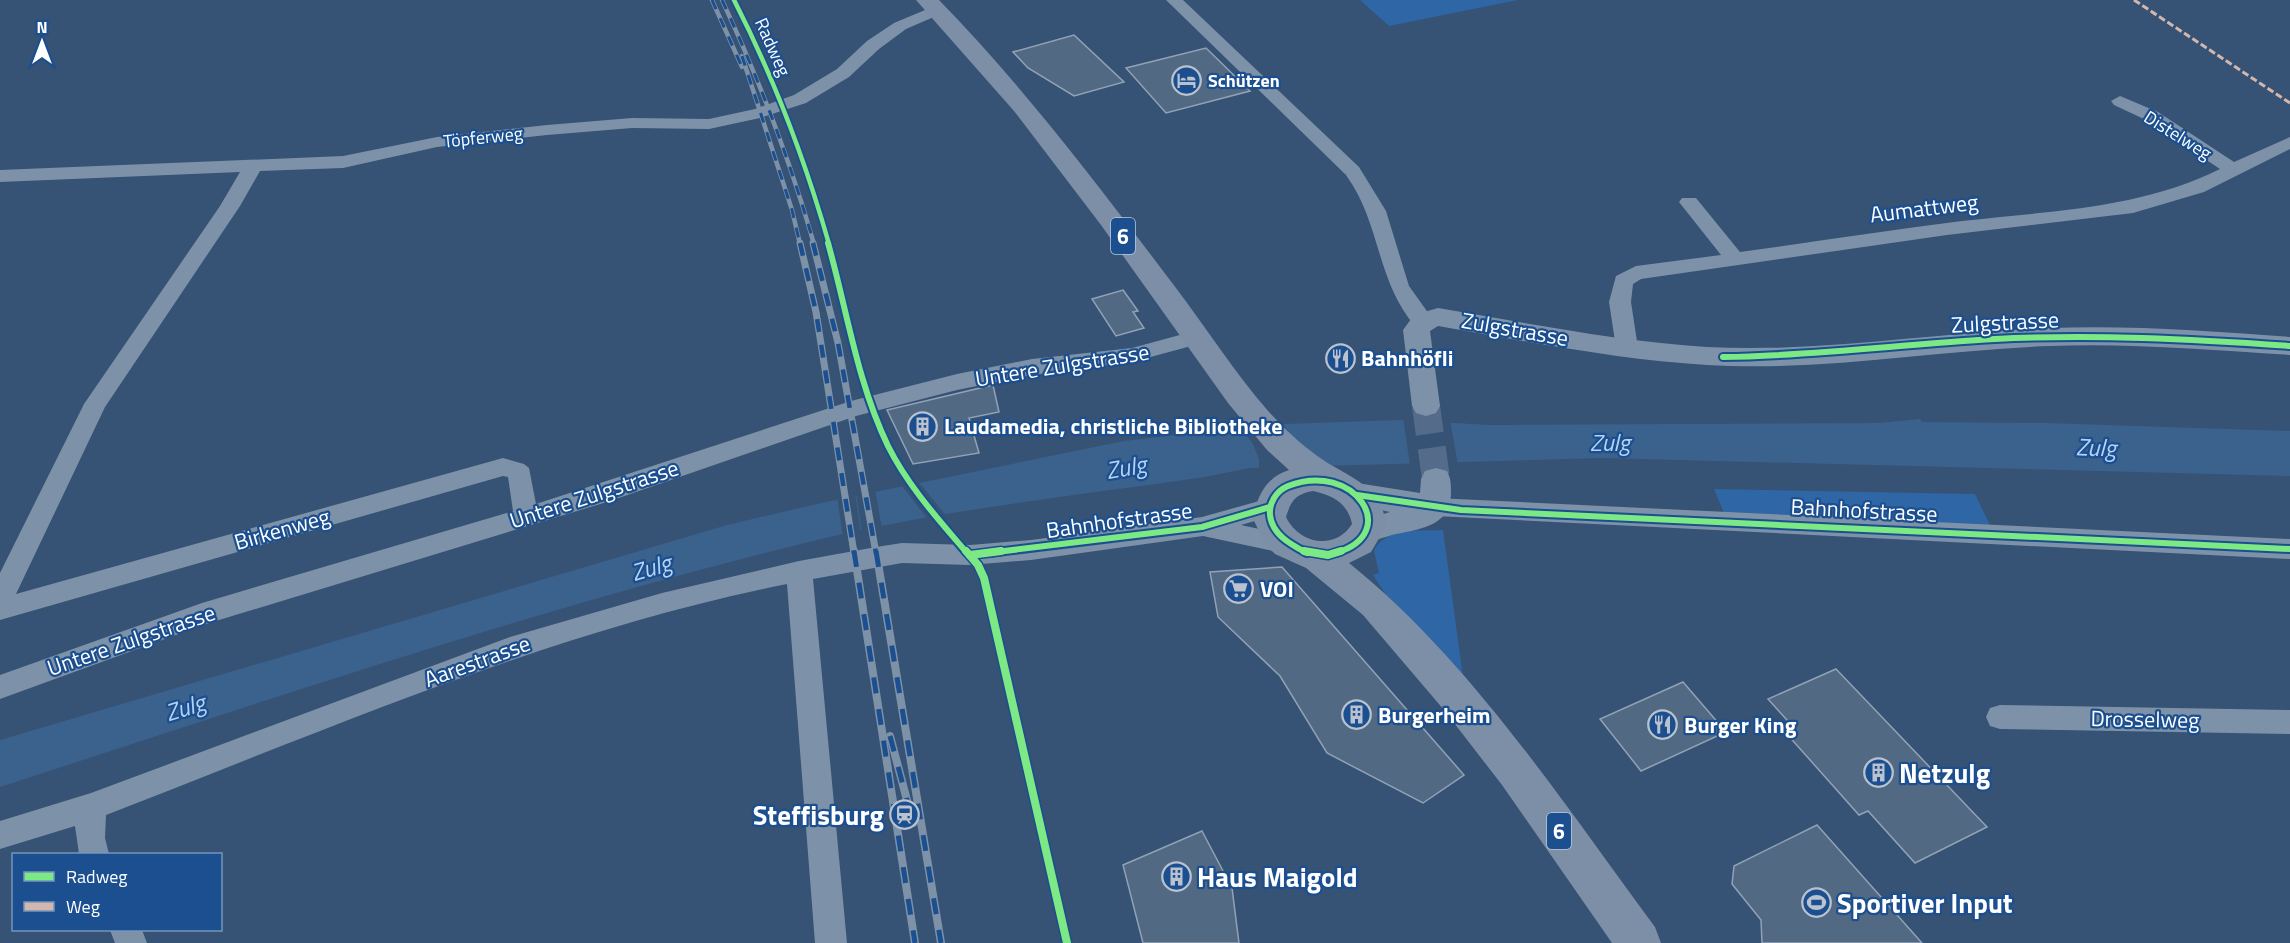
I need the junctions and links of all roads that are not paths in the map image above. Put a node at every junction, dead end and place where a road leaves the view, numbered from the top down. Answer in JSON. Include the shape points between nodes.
{"nodes":[{"id":1,"x":1174,"y":0,"type":"edge"},
{"id":2,"x":932,"y":5,"type":"edge"},
{"id":3,"x":2120,"y":101,"type":"dead end"},
{"id":4,"x":2290,"y":142,"type":"edge"},
{"id":5,"x":253,"y":166,"type":"junction"},
{"id":6,"x":2235,"y":171,"type":"junction"},
{"id":7,"x":0,"y":176,"type":"edge"},
{"id":8,"x":1689,"y":202,"type":"dead end"},
{"id":9,"x":1734,"y":258,"type":"junction"},
{"id":10,"x":1423,"y":321,"type":"junction"},
{"id":11,"x":1198,"y":337,"type":"junction"},
{"id":12,"x":2290,"y":346,"type":"edge"},
{"id":13,"x":1627,"y":348,"type":"junction"},
{"id":14,"x":1426,"y":406,"type":"tunnel mouth"},
{"id":15,"x":1261,"y":423,"type":"junction"},
{"id":16,"x":1322,"y":478,"type":"junction"},
{"id":17,"x":1276,"y":492,"type":"junction"},
{"id":18,"x":1436,"y":493,"type":"junction"},
{"id":19,"x":1357,"y":495,"type":"junction"},
{"id":20,"x":526,"y":517,"type":"junction"},
{"id":21,"x":1202,"y":527,"type":"junction"},
{"id":22,"x":1362,"y":538,"type":"junction"},
{"id":23,"x":1299,"y":549,"type":"junction"},
{"id":24,"x":2290,"y":549,"type":"edge"},
{"id":25,"x":970,"y":555,"type":"joint"},
{"id":26,"x":799,"y":571,"type":"junction"},
{"id":27,"x":0,"y":599,"type":"edge"},
{"id":28,"x":1376,"y":605,"type":"junction"},
{"id":29,"x":0,"y":609,"type":"edge"},
{"id":30,"x":0,"y":687,"type":"edge"},
{"id":31,"x":2000,"y":717,"type":"dead end"},
{"id":32,"x":2290,"y":722,"type":"edge"},
{"id":33,"x":91,"y":807,"type":"junction"},
{"id":34,"x":0,"y":835,"type":"edge"},
{"id":35,"x":94,"y":853,"type":"edge"},
{"id":36,"x":831,"y":943,"type":"edge"},
{"id":37,"x":1638,"y":943,"type":"edge"}],
"edges":[{"from":1,"to":10,"type":"street","via":[[1340,157],[1359,180],[1379,218],[1402,297]]},
{"from":2,"to":5,"type":"street","name":"Töpferweg","via":[[885,36],[828,84],[791,103],[748,116],[699,125],[610,124],[437,142],[344,162]]},
{"from":2,"to":11,"type":"main road","number":"6","via":[[1035,121]]},
{"from":3,"to":6,"type":"street","name":"Distelweg"},
{"from":4,"to":6,"type":"street","name":"Aumattweg"},
{"from":5,"to":7,"type":"street","name":"Töpferweg"},
{"from":5,"to":27,"type":"street","via":[[95,404]]},
{"from":6,"to":9,"type":"street","name":"Aumattweg","via":[[2178,195],[2109,211]]},
{"from":8,"to":9,"type":"street"},
{"from":9,"to":13,"type":"street","name":"Aumattweg","via":[[1643,271],[1625,278],[1620,302]]},
{"from":10,"to":13,"type":"street","name":"Zulgstrasse","via":[[1445,317]]},
{"from":10,"to":14,"type":"street","via":[[1415,335]]},
{"from":11,"to":15,"type":"main road","number":"6"},
{"from":11,"to":20,"type":"street","name":"Untere Zulgstrasse","via":[[1152,351],[1011,371],[871,403]]},
{"from":12,"to":13,"type":"street","name":"Zulgstrasse","via":[[2051,337],[1738,357]]},
{"from":15,"to":16,"type":"main road","number":"6"},
{"from":15,"to":17,"type":"main road","number":"6"},
{"from":16,"to":17,"type":"main road","via":[[1300,481]]},
{"from":16,"to":19,"type":"main road"},
{"from":17,"to":21,"type":"street","name":"Bahnhofstrasse"},
{"from":17,"to":23,"type":"main road","via":[[1272,526]]},
{"from":18,"to":19,"type":"street"},
{"from":18,"to":22,"type":"street","via":[[1422,517],[1387,523]]},
{"from":18,"to":24,"type":"street","name":"Bahnhofstrasse"},
{"from":19,"to":22,"type":"main road","via":[[1368,513]]},
{"from":20,"to":29,"type":"street","name":"Birkenweg","via":[[520,474],[510,467],[494,468]]},
{"from":20,"to":30,"type":"street","name":"Untere Zulgstrasse","via":[[202,614]]},
{"from":21,"to":23,"type":"street","name":"Bahnhofstrasse"},
{"from":21,"to":25,"type":"street","name":"Bahnhofstrasse"},
{"from":22,"to":23,"type":"main road","via":[[1341,552]]},
{"from":22,"to":28,"type":"main road","number":"6","via":[[1360,563]]},
{"from":23,"to":28,"type":"main road","number":"6"},
{"from":25,"to":26,"type":"street","name":"Aarestrasse","via":[[902,553]]},
{"from":26,"to":33,"type":"street","name":"Aarestrasse","via":[[529,642]]},
{"from":26,"to":36,"type":"street"},
{"from":28,"to":37,"type":"main road","number":"6","via":[[1498,747]]},
{"from":31,"to":32,"type":"street","name":"Drosselweg"},
{"from":33,"to":34,"type":"street","name":"Aarestrasse"},
{"from":33,"to":35,"type":"street"}]}
